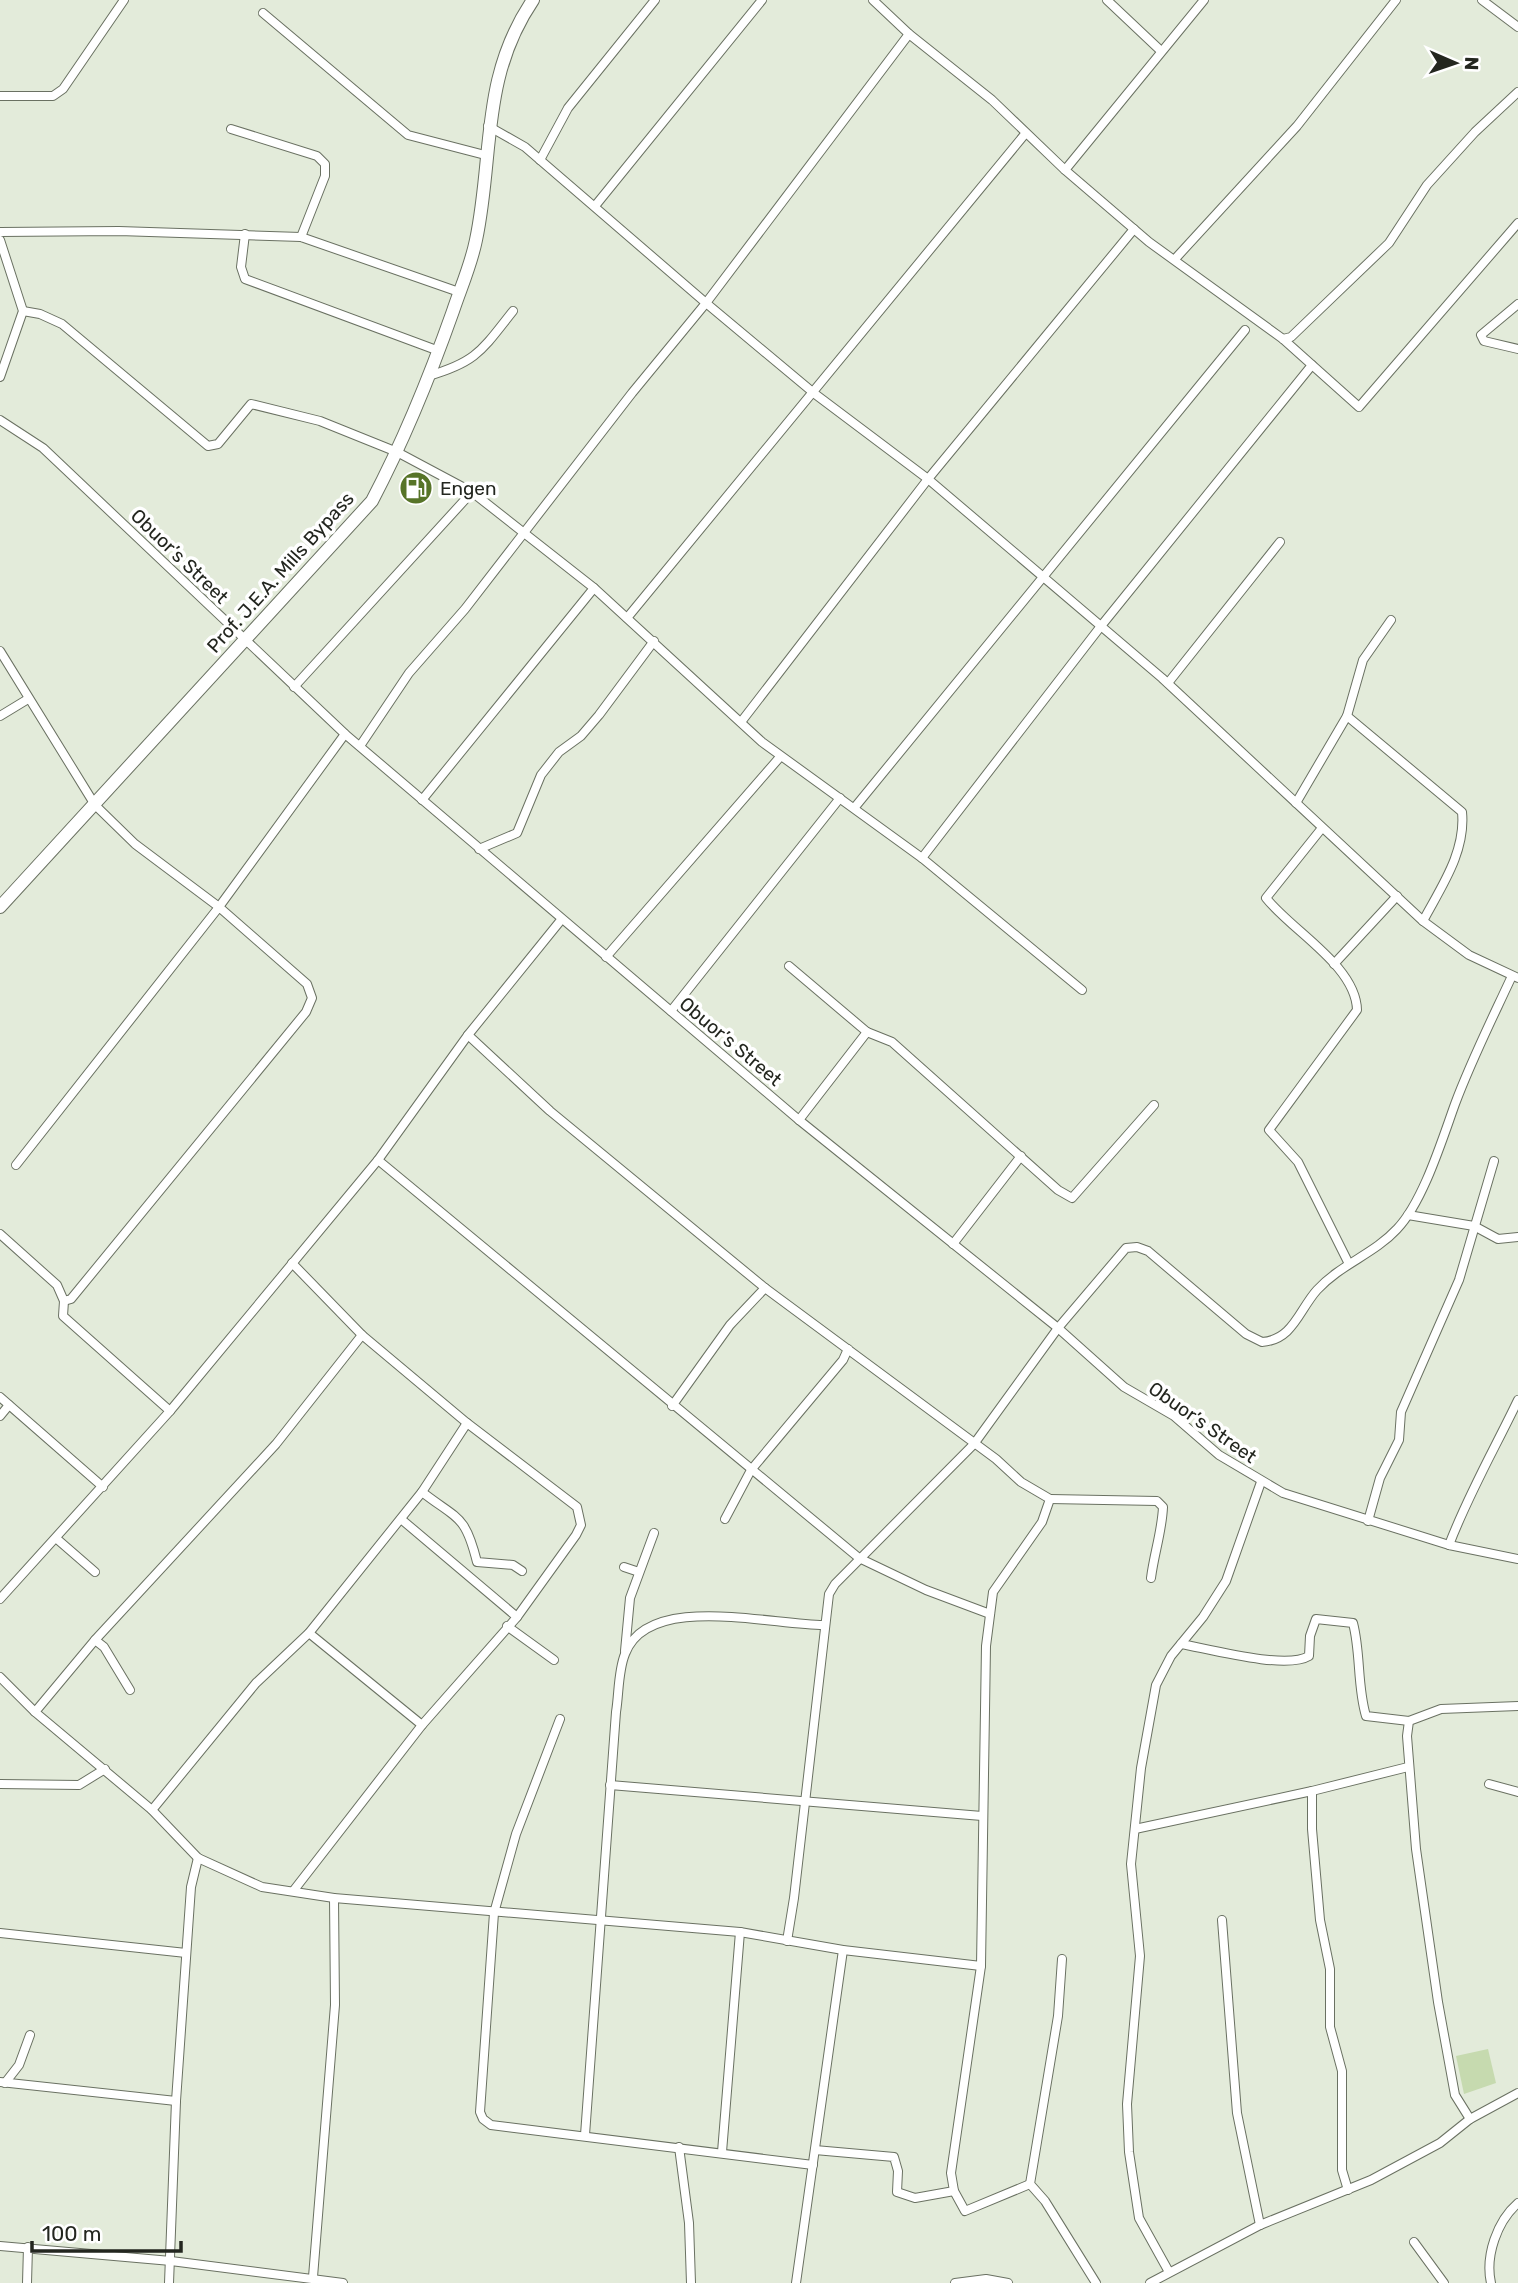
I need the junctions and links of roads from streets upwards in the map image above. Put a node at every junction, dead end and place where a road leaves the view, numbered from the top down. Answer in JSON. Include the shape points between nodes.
{"nodes":[{"id":1,"x":124,"y":0,"type":"edge"},
{"id":2,"x":533,"y":0,"type":"edge"},
{"id":3,"x":655,"y":0,"type":"edge"},
{"id":4,"x":762,"y":0,"type":"edge"},
{"id":5,"x":873,"y":0,"type":"edge"},
{"id":6,"x":1107,"y":0,"type":"edge"},
{"id":7,"x":1204,"y":0,"type":"edge"},
{"id":8,"x":1396,"y":0,"type":"edge"},
{"id":9,"x":1482,"y":0,"type":"edge"},
{"id":10,"x":263,"y":13,"type":"dead end"},
{"id":11,"x":1518,"y":27,"type":"edge"},
{"id":12,"x":909,"y":34,"type":"junction"},
{"id":13,"x":1161,"y":51,"type":"junction"},
{"id":14,"x":1518,"y":92,"type":"edge"},
{"id":15,"x":0,"y":96,"type":"edge"},
{"id":16,"x":488,"y":126,"type":"junction"},
{"id":17,"x":232,"y":129,"type":"dead end"},
{"id":18,"x":1025,"y":134,"type":"junction"},
{"id":19,"x":485,"y":155,"type":"junction"},
{"id":20,"x":540,"y":160,"type":"junction"},
{"id":21,"x":1065,"y":170,"type":"junction"},
{"id":22,"x":595,"y":206,"type":"junction"},
{"id":23,"x":1518,"y":223,"type":"edge"},
{"id":24,"x":1134,"y":229,"type":"junction"},
{"id":25,"x":0,"y":232,"type":"edge"},
{"id":26,"x":245,"y":234,"type":"junction"},
{"id":27,"x":301,"y":237,"type":"junction"},
{"id":28,"x":0,"y":240,"type":"edge"},
{"id":29,"x":1175,"y":259,"type":"junction"},
{"id":30,"x":459,"y":292,"type":"junction"},
{"id":31,"x":706,"y":303,"type":"junction"},
{"id":32,"x":1518,"y":304,"type":"edge"},
{"id":33,"x":23,"y":311,"type":"junction"},
{"id":34,"x":513,"y":311,"type":"dead end"},
{"id":35,"x":1245,"y":330,"type":"dead end"},
{"id":36,"x":1283,"y":339,"type":"junction"},
{"id":37,"x":1518,"y":349,"type":"edge"},
{"id":38,"x":439,"y":351,"type":"junction"},
{"id":39,"x":1312,"y":365,"type":"junction"},
{"id":40,"x":428,"y":376,"type":"junction"},
{"id":41,"x":0,"y":377,"type":"edge"},
{"id":42,"x":814,"y":394,"type":"junction"},
{"id":43,"x":0,"y":420,"type":"edge"},
{"id":44,"x":397,"y":452,"type":"junction"},
{"id":45,"x":928,"y":479,"type":"junction"},
{"id":46,"x":472,"y":492,"type":"junction"},
{"id":47,"x":524,"y":532,"type":"junction"},
{"id":48,"x":1280,"y":542,"type":"dead end"},
{"id":49,"x":1040,"y":576,"type":"junction"},
{"id":50,"x":594,"y":587,"type":"junction"},
{"id":51,"x":627,"y":618,"type":"junction"},
{"id":52,"x":1391,"y":620,"type":"dead end"},
{"id":53,"x":1101,"y":625,"type":"junction"},
{"id":54,"x":245,"y":639,"type":"junction"},
{"id":55,"x":654,"y":641,"type":"junction"},
{"id":56,"x":0,"y":651,"type":"edge"},
{"id":57,"x":1168,"y":684,"type":"junction"},
{"id":58,"x":295,"y":687,"type":"junction"},
{"id":59,"x":28,"y":699,"type":"junction"},
{"id":60,"x":0,"y":716,"type":"edge"},
{"id":61,"x":1347,"y":716,"type":"junction"},
{"id":62,"x":741,"y":722,"type":"junction"},
{"id":63,"x":345,"y":734,"type":"junction"},
{"id":64,"x":360,"y":746,"type":"junction"},
{"id":65,"x":780,"y":757,"type":"junction"},
{"id":66,"x":840,"y":798,"type":"junction"},
{"id":67,"x":422,"y":800,"type":"junction"},
{"id":68,"x":1296,"y":803,"type":"junction"},
{"id":69,"x":95,"y":805,"type":"junction"},
{"id":70,"x":855,"y":807,"type":"junction"},
{"id":71,"x":1322,"y":828,"type":"junction"},
{"id":72,"x":479,"y":849,"type":"junction"},
{"id":73,"x":922,"y":858,"type":"junction"},
{"id":74,"x":1397,"y":896,"type":"junction"},
{"id":75,"x":0,"y":907,"type":"edge"},
{"id":76,"x":219,"y":907,"type":"junction"},
{"id":77,"x":561,"y":920,"type":"junction"},
{"id":78,"x":1423,"y":921,"type":"junction"},
{"id":79,"x":606,"y":957,"type":"junction"},
{"id":80,"x":1334,"y":964,"type":"junction"},
{"id":81,"x":789,"y":966,"type":"dead end"},
{"id":82,"x":1515,"y":978,"type":"edge"},
{"id":83,"x":1082,"y":990,"type":"dead end"},
{"id":84,"x":671,"y":1012,"type":"junction"},
{"id":85,"x":867,"y":1032,"type":"junction"},
{"id":86,"x":468,"y":1035,"type":"junction"},
{"id":87,"x":1154,"y":1104,"type":"dead end"},
{"id":88,"x":799,"y":1119,"type":"junction"},
{"id":89,"x":1021,"y":1156,"type":"junction"},
{"id":90,"x":378,"y":1160,"type":"junction"},
{"id":91,"x":1494,"y":1161,"type":"dead end"},
{"id":92,"x":16,"y":1165,"type":"dead end"},
{"id":93,"x":1408,"y":1215,"type":"junction"},
{"id":94,"x":1474,"y":1226,"type":"junction"},
{"id":95,"x":0,"y":1234,"type":"edge"},
{"id":96,"x":1517,"y":1240,"type":"edge"},
{"id":97,"x":953,"y":1244,"type":"junction"},
{"id":98,"x":1348,"y":1262,"type":"junction"},
{"id":99,"x":292,"y":1263,"type":"junction"},
{"id":100,"x":765,"y":1287,"type":"junction"},
{"id":101,"x":64,"y":1301,"type":"junction"},
{"id":102,"x":1058,"y":1328,"type":"junction"},
{"id":103,"x":362,"y":1335,"type":"junction"},
{"id":104,"x":848,"y":1349,"type":"junction"},
{"id":105,"x":0,"y":1397,"type":"edge"},
{"id":106,"x":1518,"y":1400,"type":"edge"},
{"id":107,"x":9,"y":1405,"type":"junction"},
{"id":108,"x":673,"y":1406,"type":"junction"},
{"id":109,"x":170,"y":1410,"type":"junction"},
{"id":110,"x":0,"y":1416,"type":"edge"},
{"id":111,"x":467,"y":1423,"type":"junction"},
{"id":112,"x":974,"y":1444,"type":"junction"},
{"id":113,"x":751,"y":1470,"type":"junction"},
{"id":114,"x":1261,"y":1482,"type":"junction"},
{"id":115,"x":103,"y":1487,"type":"junction"},
{"id":116,"x":422,"y":1492,"type":"junction"},
{"id":117,"x":1050,"y":1499,"type":"junction"},
{"id":118,"x":401,"y":1519,"type":"junction"},
{"id":119,"x":725,"y":1519,"type":"dead end"},
{"id":120,"x":1368,"y":1521,"type":"junction"},
{"id":121,"x":654,"y":1533,"type":"dead end"},
{"id":122,"x":57,"y":1539,"type":"junction"},
{"id":123,"x":1449,"y":1545,"type":"junction"},
{"id":124,"x":859,"y":1558,"type":"junction"},
{"id":125,"x":1518,"y":1559,"type":"edge"},
{"id":126,"x":624,"y":1567,"type":"dead end"},
{"id":127,"x":522,"y":1571,"type":"dead end"},
{"id":128,"x":95,"y":1572,"type":"dead end"},
{"id":129,"x":639,"y":1572,"type":"junction"},
{"id":130,"x":1151,"y":1578,"type":"dead end"},
{"id":131,"x":0,"y":1599,"type":"edge"},
{"id":132,"x":990,"y":1614,"type":"junction"},
{"id":133,"x":517,"y":1617,"type":"junction"},
{"id":134,"x":825,"y":1625,"type":"junction"},
{"id":135,"x":507,"y":1626,"type":"junction"},
{"id":136,"x":309,"y":1633,"type":"junction"},
{"id":137,"x":95,"y":1640,"type":"junction"},
{"id":138,"x":1181,"y":1644,"type":"junction"},
{"id":139,"x":625,"y":1653,"type":"junction"},
{"id":140,"x":554,"y":1660,"type":"dead end"},
{"id":141,"x":0,"y":1677,"type":"edge"},
{"id":142,"x":130,"y":1690,"type":"dead end"},
{"id":143,"x":1517,"y":1708,"type":"edge"},
{"id":144,"x":35,"y":1712,"type":"junction"},
{"id":145,"x":560,"y":1719,"type":"dead end"},
{"id":146,"x":1409,"y":1721,"type":"junction"},
{"id":147,"x":422,"y":1725,"type":"junction"},
{"id":148,"x":1408,"y":1767,"type":"junction"},
{"id":149,"x":105,"y":1769,"type":"junction"},
{"id":150,"x":0,"y":1784,"type":"edge"},
{"id":151,"x":1489,"y":1784,"type":"dead end"},
{"id":152,"x":610,"y":1785,"type":"junction"},
{"id":153,"x":1312,"y":1791,"type":"junction"},
{"id":154,"x":1518,"y":1792,"type":"edge"},
{"id":155,"x":804,"y":1798,"type":"junction"},
{"id":156,"x":152,"y":1810,"type":"junction"},
{"id":157,"x":982,"y":1815,"type":"junction"},
{"id":158,"x":1135,"y":1829,"type":"junction"},
{"id":159,"x":198,"y":1858,"type":"junction"},
{"id":160,"x":294,"y":1890,"type":"junction"},
{"id":161,"x":334,"y":1898,"type":"junction"},
{"id":162,"x":494,"y":1913,"type":"junction"},
{"id":163,"x":1222,"y":1920,"type":"dead end"},
{"id":164,"x":599,"y":1921,"type":"junction"},
{"id":165,"x":740,"y":1932,"type":"junction"},
{"id":166,"x":0,"y":1933,"type":"edge"},
{"id":167,"x":786,"y":1941,"type":"junction"},
{"id":168,"x":842,"y":1950,"type":"junction"},
{"id":169,"x":186,"y":1953,"type":"junction"},
{"id":170,"x":1062,"y":1959,"type":"dead end"},
{"id":171,"x":981,"y":1966,"type":"junction"},
{"id":172,"x":30,"y":2035,"type":"dead end"},
{"id":173,"x":3,"y":2083,"type":"edge"},
{"id":174,"x":1518,"y":2093,"type":"edge"},
{"id":175,"x":176,"y":2101,"type":"junction"},
{"id":176,"x":1470,"y":2119,"type":"junction"},
{"id":177,"x":585,"y":2135,"type":"junction"},
{"id":178,"x":679,"y":2147,"type":"junction"},
{"id":179,"x":816,"y":2150,"type":"junction"},
{"id":180,"x":722,"y":2152,"type":"junction"},
{"id":181,"x":813,"y":2165,"type":"junction"},
{"id":182,"x":1030,"y":2184,"type":"junction"},
{"id":183,"x":1348,"y":2190,"type":"junction"},
{"id":184,"x":954,"y":2191,"type":"junction"},
{"id":185,"x":1518,"y":2203,"type":"edge"},
{"id":186,"x":1260,"y":2225,"type":"junction"},
{"id":187,"x":1414,"y":2242,"type":"dead end"},
{"id":188,"x":0,"y":2246,"type":"edge"},
{"id":189,"x":28,"y":2247,"type":"junction"},
{"id":190,"x":170,"y":2261,"type":"junction"},
{"id":191,"x":1169,"y":2272,"type":"junction"},
{"id":192,"x":313,"y":2277,"type":"junction"},
{"id":193,"x":27,"y":2283,"type":"edge"},
{"id":194,"x":169,"y":2283,"type":"edge"},
{"id":195,"x":343,"y":2283,"type":"edge"},
{"id":196,"x":691,"y":2283,"type":"edge"},
{"id":197,"x":796,"y":2283,"type":"edge"},
{"id":198,"x":954,"y":2283,"type":"edge"},
{"id":199,"x":1008,"y":2283,"type":"edge"},
{"id":200,"x":1096,"y":2283,"type":"edge"},
{"id":201,"x":1150,"y":2283,"type":"edge"},
{"id":202,"x":1444,"y":2283,"type":"edge"},
{"id":203,"x":1491,"y":2283,"type":"edge"}],
"edges":[{"from":1,"to":15,"type":"street","via":[[53,96]]},
{"from":2,"to":16,"type":"street","name":"Prof. J.E.A. Mills Bypass","via":[[503,61]]},
{"from":3,"to":20,"type":"street","via":[[568,108]]},
{"from":4,"to":22,"type":"street"},
{"from":5,"to":12,"type":"street"},
{"from":6,"to":13,"type":"street"},
{"from":7,"to":13,"type":"street"},
{"from":8,"to":29,"type":"street","via":[[1297,125]]},
{"from":9,"to":11,"type":"street"},
{"from":10,"to":19,"type":"street","via":[[408,135]]},
{"from":12,"to":18,"type":"street","via":[[992,100]]},
{"from":12,"to":31,"type":"street"},
{"from":13,"to":21,"type":"street"},
{"from":14,"to":36,"type":"street","via":[[1427,185],[1389,243],[1291,337]]},
{"from":16,"to":19,"type":"street","name":"Prof. J.E.A. Mills Bypass"},
{"from":16,"to":20,"type":"street"},
{"from":17,"to":27,"type":"street","via":[[317,156],[325,163],[325,176]]},
{"from":18,"to":21,"type":"street"},
{"from":18,"to":42,"type":"street"},
{"from":19,"to":30,"type":"street","name":"Prof. J.E.A. Mills Bypass","via":[[477,237]]},
{"from":20,"to":22,"type":"street"},
{"from":21,"to":24,"type":"street"},
{"from":22,"to":31,"type":"street"},
{"from":23,"to":39,"type":"street","via":[[1359,407]]},
{"from":24,"to":29,"type":"street"},
{"from":24,"to":45,"type":"street"},
{"from":25,"to":26,"type":"street"},
{"from":26,"to":27,"type":"street"},
{"from":26,"to":38,"type":"street","via":[[244,279]]},
{"from":27,"to":30,"type":"street"},
{"from":28,"to":33,"type":"street"},
{"from":29,"to":36,"type":"street"},
{"from":30,"to":38,"type":"street","name":"Prof. J.E.A. Mills Bypass"},
{"from":31,"to":42,"type":"street"},
{"from":31,"to":47,"type":"street"},
{"from":32,"to":37,"type":"street","via":[[1481,335],[1484,341]]},
{"from":33,"to":41,"type":"street"},
{"from":33,"to":44,"type":"street","via":[[62,324],[208,446],[218,444],[251,404],[320,421]]},
{"from":34,"to":40,"type":"street","via":[[479,354],[460,367]]},
{"from":35,"to":49,"type":"street"},
{"from":36,"to":39,"type":"street"},
{"from":38,"to":40,"type":"street","name":"Prof. J.E.A. Mills Bypass"},
{"from":39,"to":53,"type":"street"},
{"from":40,"to":44,"type":"street","name":"Prof. J.E.A. Mills Bypass"},
{"from":42,"to":45,"type":"street"},
{"from":42,"to":51,"type":"street"},
{"from":43,"to":54,"type":"street","name":"Obuor’s Street","via":[[43,448]]},
{"from":44,"to":46,"type":"street"},
{"from":44,"to":54,"type":"street","name":"Prof. J.E.A. Mills Bypass","via":[[372,501]]},
{"from":45,"to":49,"type":"street"},
{"from":45,"to":62,"type":"street"},
{"from":46,"to":47,"type":"street"},
{"from":46,"to":58,"type":"street"},
{"from":47,"to":50,"type":"street"},
{"from":47,"to":64,"type":"street","via":[[409,673]]},
{"from":48,"to":57,"type":"street"},
{"from":49,"to":53,"type":"street"},
{"from":49,"to":70,"type":"street"},
{"from":50,"to":51,"type":"street"},
{"from":50,"to":67,"type":"street"},
{"from":51,"to":55,"type":"street"},
{"from":52,"to":61,"type":"street","via":[[1363,660]]},
{"from":53,"to":57,"type":"street"},
{"from":53,"to":73,"type":"street"},
{"from":54,"to":58,"type":"street","name":"Obuor’s Street"},
{"from":54,"to":69,"type":"street","name":"Prof. J.E.A. Mills Bypass"},
{"from":55,"to":62,"type":"street"},
{"from":55,"to":72,"type":"street","via":[[590,725],[541,775],[517,833]]},
{"from":56,"to":59,"type":"street"},
{"from":57,"to":68,"type":"street"},
{"from":58,"to":63,"type":"street","name":"Obuor’s Street"},
{"from":59,"to":60,"type":"street"},
{"from":59,"to":69,"type":"street"},
{"from":61,"to":68,"type":"street"},
{"from":61,"to":78,"type":"street","via":[[1462,812],[1464,832],[1455,859]]},
{"from":62,"to":65,"type":"street"},
{"from":63,"to":64,"type":"street","name":"Obuor’s Street"},
{"from":63,"to":76,"type":"street"},
{"from":64,"to":67,"type":"street","name":"Obuor’s Street"},
{"from":65,"to":66,"type":"street"},
{"from":65,"to":79,"type":"street"},
{"from":66,"to":70,"type":"street"},
{"from":66,"to":84,"type":"street"},
{"from":67,"to":72,"type":"street","name":"Obuor’s Street"},
{"from":68,"to":71,"type":"street"},
{"from":69,"to":75,"type":"street","name":"Prof. J.E.A. Mills Bypass"},
{"from":69,"to":76,"type":"street","via":[[135,844]]},
{"from":70,"to":73,"type":"street"},
{"from":71,"to":74,"type":"street"},
{"from":71,"to":80,"type":"street","via":[[1266,898]]},
{"from":72,"to":77,"type":"street","name":"Obuor’s Street"},
{"from":73,"to":83,"type":"street"},
{"from":74,"to":78,"type":"street"},
{"from":74,"to":80,"type":"street"},
{"from":76,"to":92,"type":"street"},
{"from":76,"to":101,"type":"street","via":[[307,984],[312,998],[306,1012],[71,1299]]},
{"from":77,"to":79,"type":"street","name":"Obuor’s Street"},
{"from":77,"to":86,"type":"street"},
{"from":78,"to":82,"type":"street","via":[[1469,955]]},
{"from":79,"to":84,"type":"street","name":"Obuor’s Street"},
{"from":80,"to":98,"type":"street","via":[[1357,996],[1357,1010],[1269,1130],[1298,1162]]},
{"from":81,"to":85,"type":"street"},
{"from":82,"to":93,"type":"street"},
{"from":84,"to":88,"type":"street","name":"Obuor’s Street"},
{"from":85,"to":88,"type":"street"},
{"from":85,"to":89,"type":"street","via":[[892,1042]]},
{"from":86,"to":90,"type":"street"},
{"from":86,"to":100,"type":"street","via":[[550,1111]]},
{"from":87,"to":89,"type":"street","via":[[1072,1198]]},
{"from":88,"to":97,"type":"street","name":"Obuor’s Street"},
{"from":89,"to":97,"type":"street"},
{"from":90,"to":99,"type":"street"},
{"from":90,"to":108,"type":"street"},
{"from":91,"to":94,"type":"street"},
{"from":93,"to":94,"type":"street"},
{"from":93,"to":98,"type":"street","via":[[1379,1245]]},
{"from":94,"to":96,"type":"street","via":[[1498,1240]]},
{"from":94,"to":120,"type":"street","via":[[1459,1280],[1401,1412],[1399,1440],[1380,1478]]},
{"from":95,"to":101,"type":"street","via":[[57,1285]]},
{"from":97,"to":102,"type":"street","name":"Obuor’s Street"},
{"from":98,"to":102,"type":"street","via":[[1316,1291],[1284,1335],[1262,1342],[1216,1311],[1148,1251],[1126,1248]]},
{"from":99,"to":103,"type":"street"},
{"from":99,"to":109,"type":"street"},
{"from":100,"to":104,"type":"street"},
{"from":100,"to":108,"type":"street","via":[[730,1325]]},
{"from":101,"to":109,"type":"street","via":[[63,1316]]},
{"from":102,"to":112,"type":"street"},
{"from":102,"to":114,"type":"street","name":"Obuor’s Street","via":[[1124,1387],[1174,1416],[1219,1455]]},
{"from":103,"to":111,"type":"street"},
{"from":103,"to":137,"type":"street","via":[[276,1444]]},
{"from":104,"to":112,"type":"street"},
{"from":104,"to":113,"type":"street"},
{"from":105,"to":107,"type":"street"},
{"from":106,"to":123,"type":"street"},
{"from":107,"to":110,"type":"street"},
{"from":107,"to":115,"type":"street"},
{"from":108,"to":113,"type":"street"},
{"from":109,"to":115,"type":"street"},
{"from":111,"to":116,"type":"street"},
{"from":111,"to":133,"type":"street","via":[[577,1507],[581,1525],[576,1535]]},
{"from":112,"to":117,"type":"street"},
{"from":112,"to":124,"type":"street"},
{"from":113,"to":119,"type":"street"},
{"from":113,"to":124,"type":"street"},
{"from":114,"to":120,"type":"street","name":"Obuor’s Street"},
{"from":114,"to":138,"type":"street","via":[[1226,1581]]},
{"from":115,"to":122,"type":"street"},
{"from":116,"to":118,"type":"street"},
{"from":116,"to":127,"type":"street","via":[[468,1529],[477,1562],[513,1565]]},
{"from":117,"to":130,"type":"street","via":[[1157,1501],[1163,1507],[1163,1524]]},
{"from":117,"to":132,"type":"street","via":[[1042,1522],[993,1592]]},
{"from":118,"to":133,"type":"street"},
{"from":118,"to":136,"type":"street"},
{"from":120,"to":123,"type":"street","name":"Obuor’s Street"},
{"from":121,"to":129,"type":"street"},
{"from":122,"to":128,"type":"street"},
{"from":122,"to":131,"type":"street"},
{"from":123,"to":125,"type":"street","name":"Obuor’s Street"},
{"from":124,"to":132,"type":"street"},
{"from":124,"to":134,"type":"street","via":[[829,1594]]},
{"from":126,"to":129,"type":"street"},
{"from":129,"to":139,"type":"street","via":[[629,1598]]},
{"from":132,"to":157,"type":"street"},
{"from":133,"to":135,"type":"street"},
{"from":134,"to":139,"type":"street","via":[[695,1615],[665,1618],[640,1634]]},
{"from":134,"to":155,"type":"street"},
{"from":135,"to":140,"type":"street"},
{"from":135,"to":147,"type":"street"},
{"from":136,"to":147,"type":"street"},
{"from":136,"to":156,"type":"street","via":[[256,1683]]},
{"from":137,"to":142,"type":"street"},
{"from":137,"to":144,"type":"street"},
{"from":138,"to":146,"type":"street","via":[[1300,1661],[1309,1656],[1316,1619],[1353,1623],[1366,1716]]},
{"from":138,"to":158,"type":"street","via":[[1156,1685]]},
{"from":139,"to":152,"type":"street"},
{"from":141,"to":144,"type":"street"},
{"from":143,"to":146,"type":"street","via":[[1441,1709]]},
{"from":144,"to":149,"type":"street"},
{"from":145,"to":162,"type":"street","via":[[516,1834]]},
{"from":146,"to":148,"type":"street"},
{"from":147,"to":160,"type":"street"},
{"from":148,"to":153,"type":"street"},
{"from":148,"to":176,"type":"street","via":[[1442,2025],[1455,2095]]},
{"from":149,"to":150,"type":"street","via":[[79,1785]]},
{"from":149,"to":156,"type":"street"},
{"from":151,"to":154,"type":"street"},
{"from":152,"to":155,"type":"street"},
{"from":152,"to":164,"type":"street"},
{"from":153,"to":158,"type":"street"},
{"from":153,"to":183,"type":"street","via":[[1320,1920],[1330,1969],[1330,2027],[1342,2071],[1342,2170]]},
{"from":155,"to":157,"type":"street"},
{"from":155,"to":167,"type":"street"},
{"from":156,"to":159,"type":"street"},
{"from":157,"to":171,"type":"street"},
{"from":158,"to":191,"type":"street","via":[[1131,1864],[1140,1956],[1127,2104],[1131,2182],[1139,2218]]},
{"from":159,"to":160,"type":"street","via":[[262,1887]]},
{"from":159,"to":169,"type":"street"},
{"from":160,"to":161,"type":"street"},
{"from":161,"to":162,"type":"street"},
{"from":161,"to":192,"type":"street","via":[[335,2005]]},
{"from":162,"to":164,"type":"street"},
{"from":162,"to":177,"type":"street","via":[[480,2112],[491,2125]]},
{"from":163,"to":186,"type":"street","via":[[1237,2113]]},
{"from":164,"to":165,"type":"street"},
{"from":164,"to":177,"type":"street"},
{"from":165,"to":167,"type":"street"},
{"from":165,"to":180,"type":"street"},
{"from":166,"to":169,"type":"street"},
{"from":167,"to":168,"type":"street"},
{"from":168,"to":171,"type":"street"},
{"from":168,"to":179,"type":"street"},
{"from":169,"to":175,"type":"street"},
{"from":170,"to":182,"type":"street","via":[[1058,2015]]},
{"from":171,"to":184,"type":"street","via":[[954,2131]]},
{"from":172,"to":173,"type":"street","via":[[19,2065]]},
{"from":173,"to":175,"type":"street"},
{"from":174,"to":176,"type":"street"},
{"from":175,"to":190,"type":"street"},
{"from":176,"to":183,"type":"street","via":[[1440,2143]]},
{"from":177,"to":178,"type":"street"},
{"from":178,"to":180,"type":"street"},
{"from":178,"to":196,"type":"street"},
{"from":179,"to":181,"type":"street"},
{"from":179,"to":184,"type":"street","via":[[894,2157],[897,2192],[915,2197]]},
{"from":180,"to":181,"type":"street"},
{"from":181,"to":197,"type":"street"},
{"from":182,"to":184,"type":"street","via":[[965,2211]]},
{"from":182,"to":200,"type":"street"},
{"from":183,"to":186,"type":"street"},
{"from":185,"to":203,"type":"street","via":[[1508,2211],[1489,2255]]},
{"from":186,"to":191,"type":"street"},
{"from":187,"to":202,"type":"street"},
{"from":188,"to":189,"type":"street"},
{"from":189,"to":190,"type":"street"},
{"from":189,"to":193,"type":"street"},
{"from":190,"to":192,"type":"street"},
{"from":190,"to":194,"type":"street"},
{"from":191,"to":201,"type":"street"},
{"from":192,"to":195,"type":"street"},
{"from":198,"to":199,"type":"street","via":[[986,2279]]}]}
